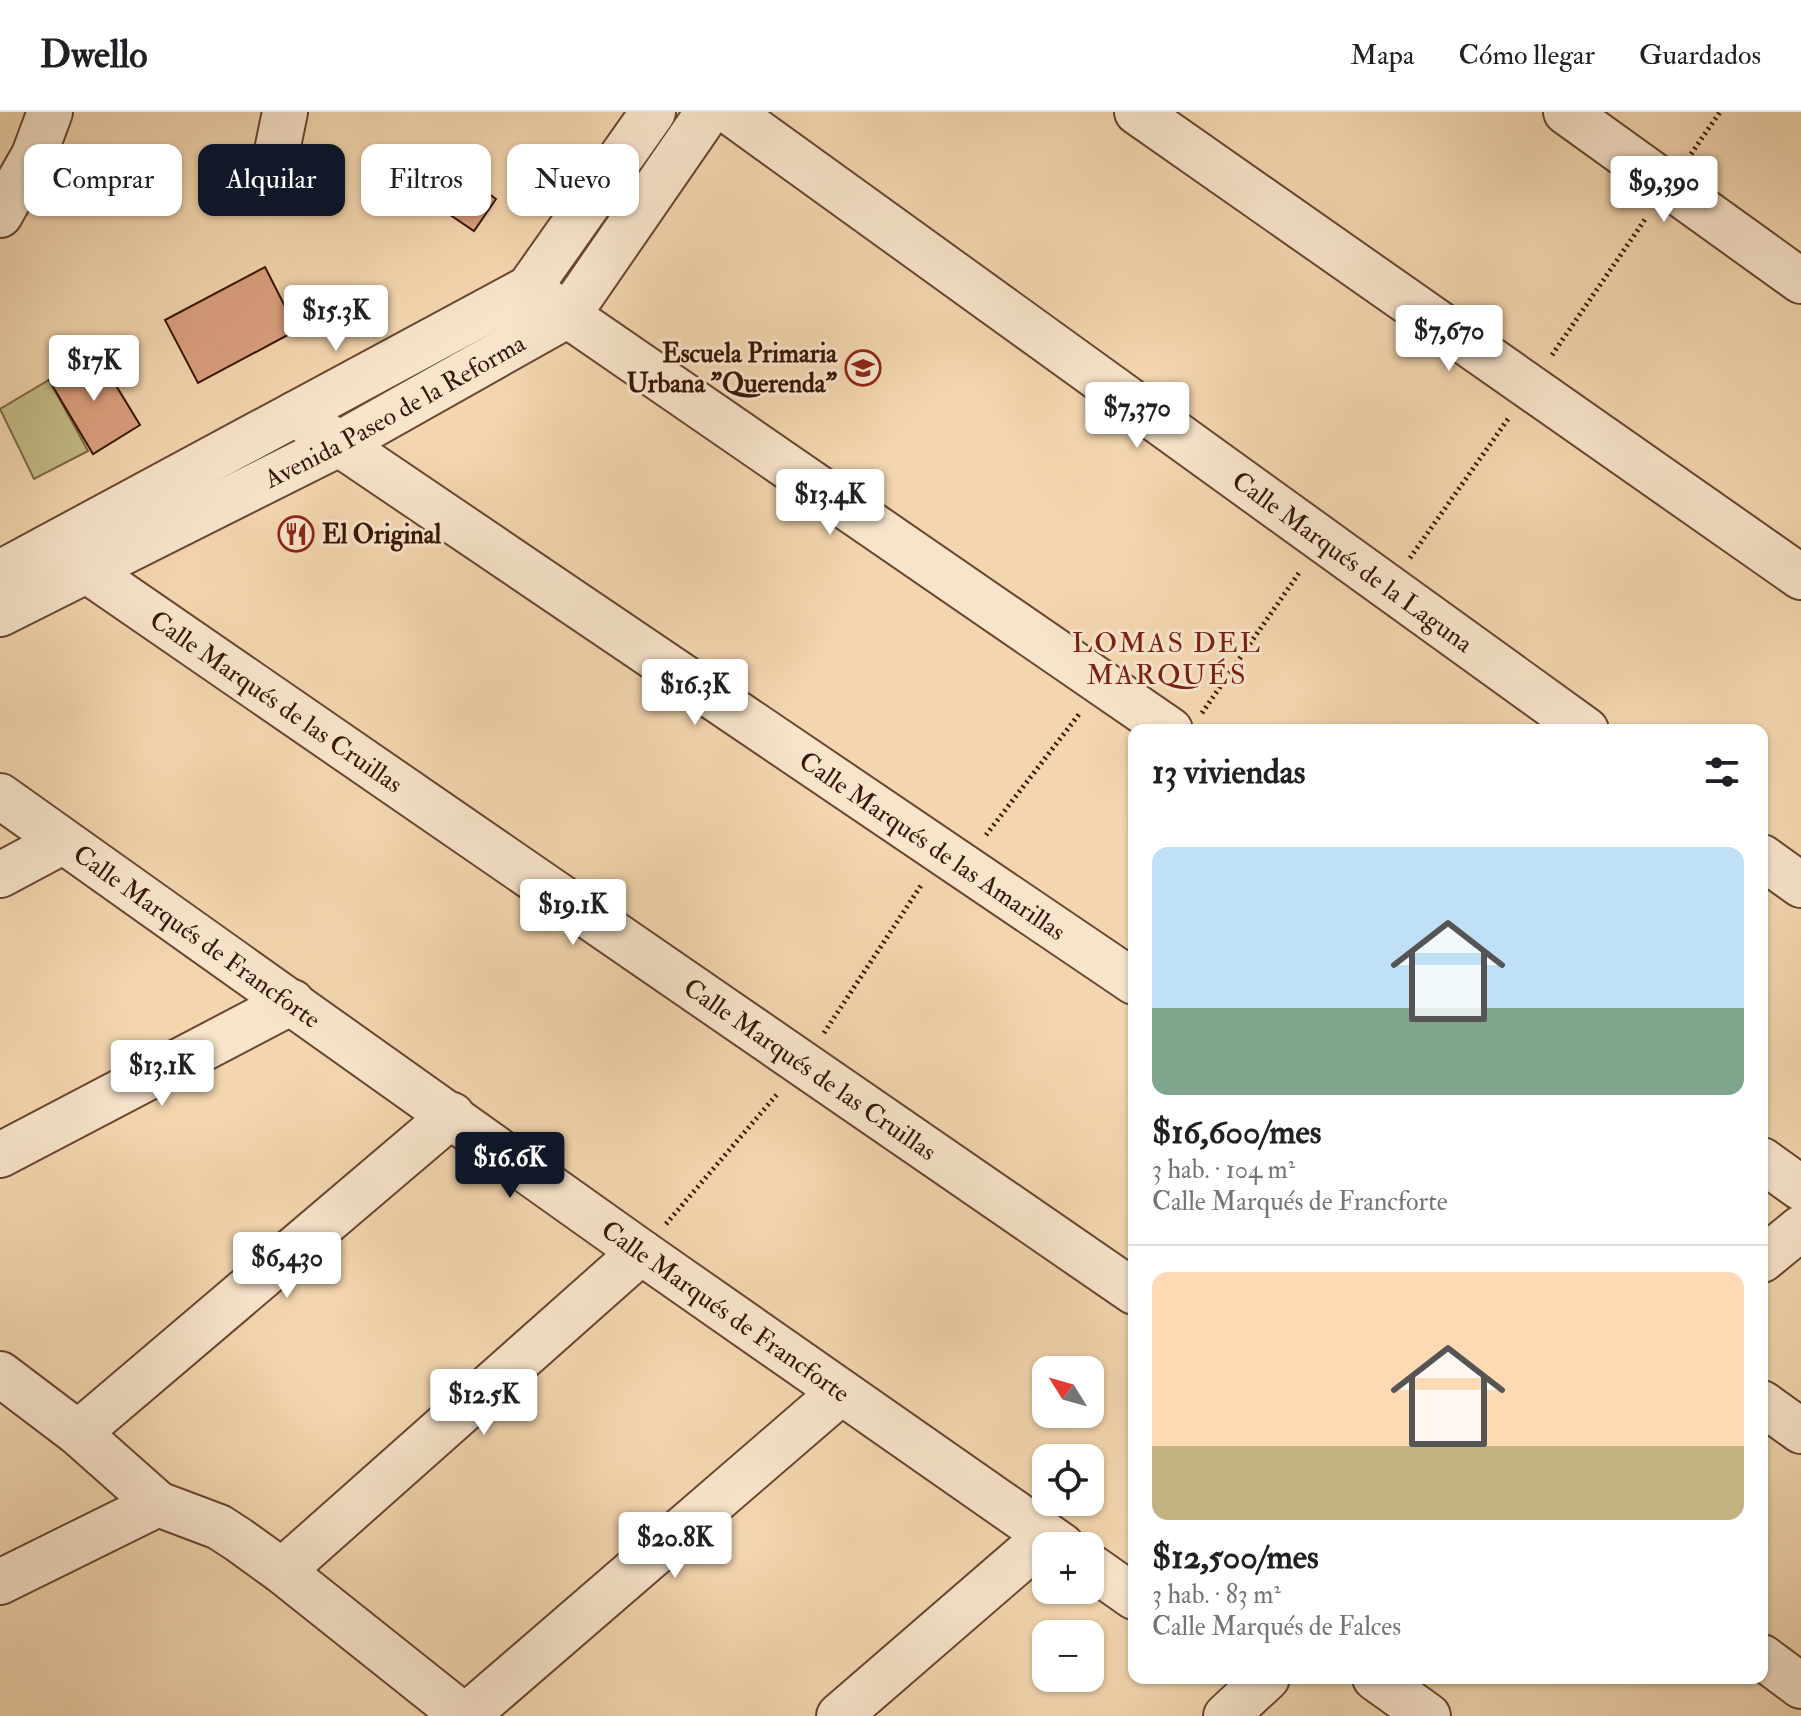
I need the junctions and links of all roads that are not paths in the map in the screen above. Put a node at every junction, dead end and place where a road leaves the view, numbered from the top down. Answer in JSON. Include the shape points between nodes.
{"nodes":[{"id":1,"x":50,"y":112,"type":"edge"},
{"id":2,"x":285,"y":112,"type":"edge"},
{"id":3,"x":653,"y":112,"type":"edge"},
{"id":4,"x":708,"y":112,"type":"edge"},
{"id":5,"x":730,"y":112,"type":"edge"},
{"id":6,"x":1137,"y":112,"type":"edge"},
{"id":7,"x":1566,"y":112,"type":"edge"},
{"id":8,"x":278,"y":144,"type":"edge"},
{"id":9,"x":0,"y":215,"type":"edge"},
{"id":10,"x":1801,"y":281,"type":"edge"},
{"id":11,"x":529,"y":288,"type":"junction"},
{"id":12,"x":568,"y":315,"type":"junction"},
{"id":13,"x":295,"y":414,"type":"junction"},
{"id":14,"x":339,"y":444,"type":"junction"},
{"id":15,"x":51,"y":546,"type":"junction"},
{"id":16,"x":86,"y":570,"type":"junction"},
{"id":17,"x":0,"y":573,"type":"edge"},
{"id":18,"x":1801,"y":577,"type":"edge"},
{"id":19,"x":0,"y":614,"type":"edge"},
{"id":20,"x":1184,"y":724,"type":"edge"},
{"id":21,"x":1578,"y":724,"type":"edge"},
{"id":22,"x":0,"y":796,"type":"edge"},
{"id":23,"x":62,"y":842,"type":"junction"},
{"id":24,"x":1768,"y":861,"type":"edge"},
{"id":25,"x":0,"y":875,"type":"edge"},
{"id":26,"x":1801,"y":885,"type":"edge"},
{"id":27,"x":1128,"y":978,"type":"edge"},
{"id":28,"x":292,"y":1002,"type":"junction"},
{"id":29,"x":452,"y":1115,"type":"junction"},
{"id":30,"x":0,"y":1155,"type":"edge"},
{"id":31,"x":1768,"y":1164,"type":"edge"},
{"id":32,"x":1801,"y":1188,"type":"edge"},
{"id":33,"x":1801,"y":1228,"type":"edge"},
{"id":34,"x":641,"y":1252,"type":"junction"},
{"id":35,"x":1768,"y":1255,"type":"edge"},
{"id":36,"x":1128,"y":1288,"type":"edge"},
{"id":37,"x":0,"y":1374,"type":"edge"},
{"id":38,"x":840,"y":1393,"type":"junction"},
{"id":39,"x":1768,"y":1407,"type":"edge"},
{"id":40,"x":1801,"y":1431,"type":"edge"},
{"id":41,"x":78,"y":1433,"type":"junction"},
{"id":42,"x":158,"y":1504,"type":"junction"},
{"id":43,"x":1041,"y":1532,"type":"edge"},
{"id":44,"x":1032,"y":1559,"type":"edge"},
{"id":45,"x":282,"y":1571,"type":"junction"},
{"id":46,"x":1104,"y":1576,"type":"edge"},
{"id":47,"x":0,"y":1582,"type":"edge"},
{"id":48,"x":1128,"y":1593,"type":"edge"},
{"id":49,"x":1768,"y":1661,"type":"edge"},
{"id":50,"x":1254,"y":1684,"type":"edge"},
{"id":51,"x":1383,"y":1684,"type":"edge"},
{"id":52,"x":1801,"y":1686,"type":"edge"},
{"id":53,"x":465,"y":1716,"type":"edge"},
{"id":54,"x":839,"y":1716,"type":"edge"},
{"id":55,"x":1226,"y":1716,"type":"edge"},
{"id":56,"x":1428,"y":1716,"type":"edge"}],
"edges":[{"from":1,"to":9,"type":"street","via":[[34,155]]},
{"from":2,"to":8,"type":"street"},
{"from":3,"to":11,"type":"street","name":"Avenida Paseo de la Reforma"},
{"from":4,"to":12,"type":"street","name":"Avenida Paseo de la Reforma"},
{"from":5,"to":21,"type":"street","name":"Calle Marqués de la Laguna"},
{"from":6,"to":18,"type":"street"},
{"from":7,"to":10,"type":"street"},
{"from":11,"to":12,"type":"street"},
{"from":11,"to":13,"type":"street","name":"Avenida Paseo de la Reforma"},
{"from":12,"to":14,"type":"street","name":"Avenida Paseo de la Reforma"},
{"from":12,"to":20,"type":"street","via":[[1102,684]]},
{"from":13,"to":14,"type":"street","name":"Calle Marqués de las Amarillas"},
{"from":13,"to":15,"type":"street","name":"Avenida Paseo de la Reforma"},
{"from":14,"to":16,"type":"street","name":"Avenida Paseo de la Reforma"},
{"from":14,"to":27,"type":"street","name":"Calle Marqués de las Amarillas"},
{"from":15,"to":16,"type":"street","name":"Calle Marqués de las Cruillas"},
{"from":15,"to":17,"type":"street","name":"Avenida Paseo de la Reforma"},
{"from":16,"to":19,"type":"street","name":"Avenida Paseo de la Reforma"},
{"from":16,"to":36,"type":"street","name":"Calle Marqués de las Cruillas"},
{"from":22,"to":23,"type":"street","name":"Calle Marqués de Francforte"},
{"from":23,"to":25,"type":"street"},
{"from":23,"to":28,"type":"street","name":"Calle Marqués de Francforte"},
{"from":24,"to":26,"type":"street"},
{"from":28,"to":29,"type":"street","name":"Calle Marqués de Francforte"},
{"from":28,"to":30,"type":"street"},
{"from":29,"to":34,"type":"street","name":"Calle Marqués de Francforte"},
{"from":29,"to":41,"type":"street"},
{"from":31,"to":32,"type":"street"},
{"from":33,"to":35,"type":"street"},
{"from":34,"to":38,"type":"street","name":"Calle Marqués de Francforte"},
{"from":34,"to":45,"type":"street"},
{"from":37,"to":41,"type":"street"},
{"from":38,"to":43,"type":"street","name":"Calle Marqués de Francforte"},
{"from":38,"to":53,"type":"street"},
{"from":39,"to":40,"type":"street"},
{"from":41,"to":42,"type":"street"},
{"from":42,"to":45,"type":"street","via":[[219,1527]]},
{"from":42,"to":47,"type":"street"},
{"from":44,"to":54,"type":"street"},
{"from":45,"to":53,"type":"street"},
{"from":46,"to":48,"type":"street"},
{"from":49,"to":52,"type":"street"},
{"from":50,"to":55,"type":"street"},
{"from":51,"to":56,"type":"street"}]}
